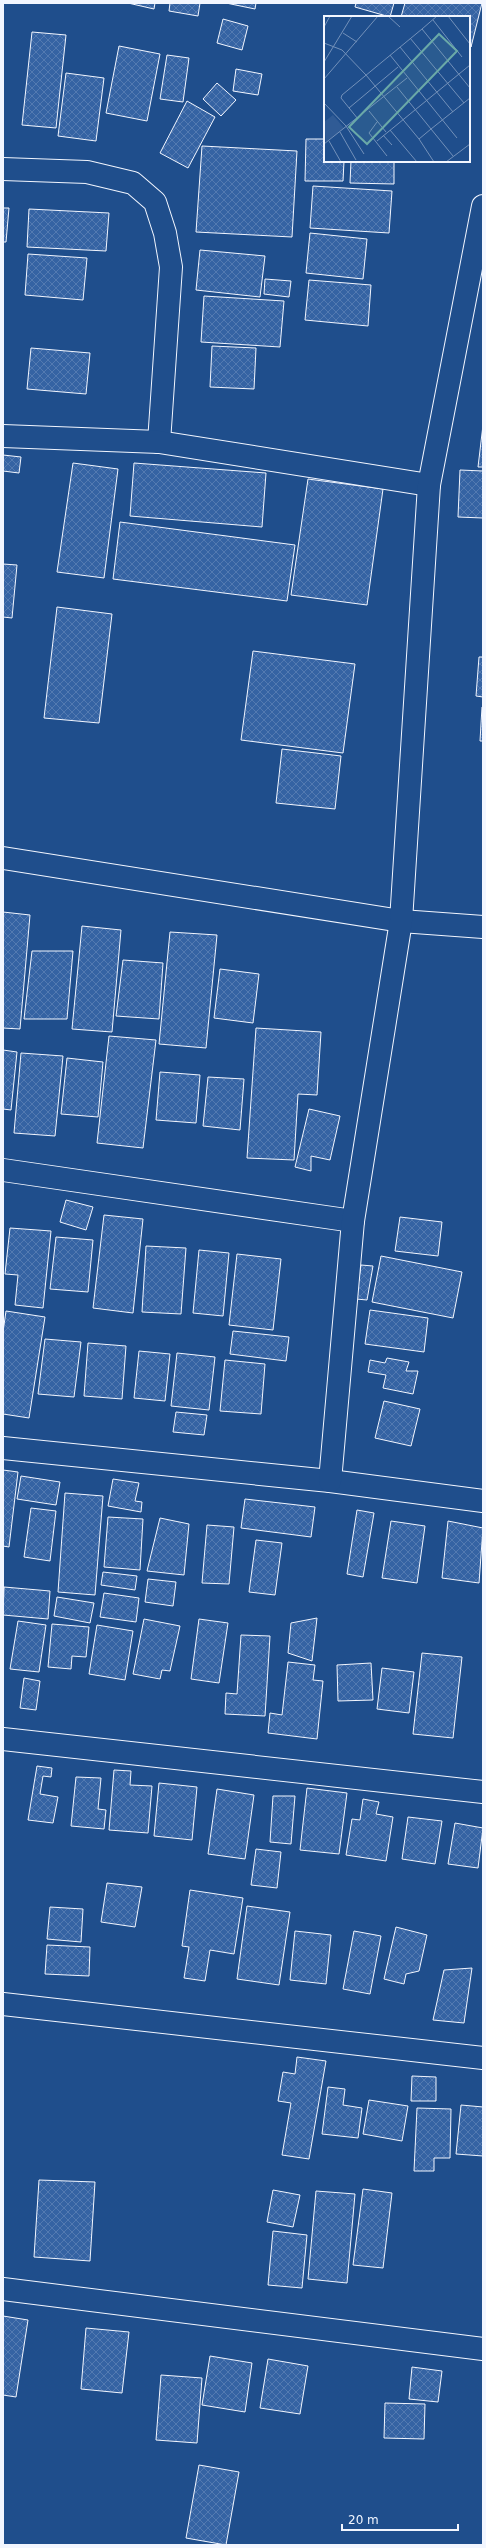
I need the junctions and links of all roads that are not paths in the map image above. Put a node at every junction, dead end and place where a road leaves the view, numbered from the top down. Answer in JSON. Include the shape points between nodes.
{"nodes":[{"id":1,"x":3,"y":169,"type":"edge"},
{"id":2,"x":483,"y":206,"type":"edge"},
{"id":3,"x":481,"y":227,"type":"edge"},
{"id":4,"x":3,"y":436,"type":"edge"},
{"id":5,"x":159,"y":442,"type":"junction"},
{"id":6,"x":429,"y":485,"type":"junction"},
{"id":7,"x":3,"y":858,"type":"edge"},
{"id":8,"x":401,"y":921,"type":"junction"},
{"id":9,"x":483,"y":927,"type":"edge"},
{"id":10,"x":3,"y":1170,"type":"edge"},
{"id":11,"x":353,"y":1221,"type":"junction"},
{"id":12,"x":3,"y":1448,"type":"edge"},
{"id":13,"x":330,"y":1482,"type":"junction"},
{"id":14,"x":483,"y":1501,"type":"edge"},
{"id":15,"x":3,"y":1738,"type":"edge"},
{"id":16,"x":483,"y":1792,"type":"edge"},
{"id":17,"x":3,"y":2004,"type":"edge"},
{"id":18,"x":483,"y":2058,"type":"edge"},
{"id":19,"x":3,"y":2289,"type":"edge"},
{"id":20,"x":483,"y":2350,"type":"edge"}],
"edges":[{"from":1,"to":5,"type":"street","via":[[87,172],[133,183],[155,202],[165,233],[171,267]]},
{"from":2,"to":3,"type":"street"},
{"from":3,"to":6,"type":"street"},
{"from":4,"to":5,"type":"street"},
{"from":5,"to":6,"type":"street"},
{"from":6,"to":8,"type":"street"},
{"from":7,"to":8,"type":"street"},
{"from":8,"to":9,"type":"street"},
{"from":8,"to":11,"type":"street"},
{"from":10,"to":11,"type":"street"},
{"from":11,"to":13,"type":"street"},
{"from":12,"to":13,"type":"street"},
{"from":13,"to":14,"type":"street"},
{"from":15,"to":16,"type":"street"},
{"from":17,"to":18,"type":"street"},
{"from":19,"to":20,"type":"street"}]}
